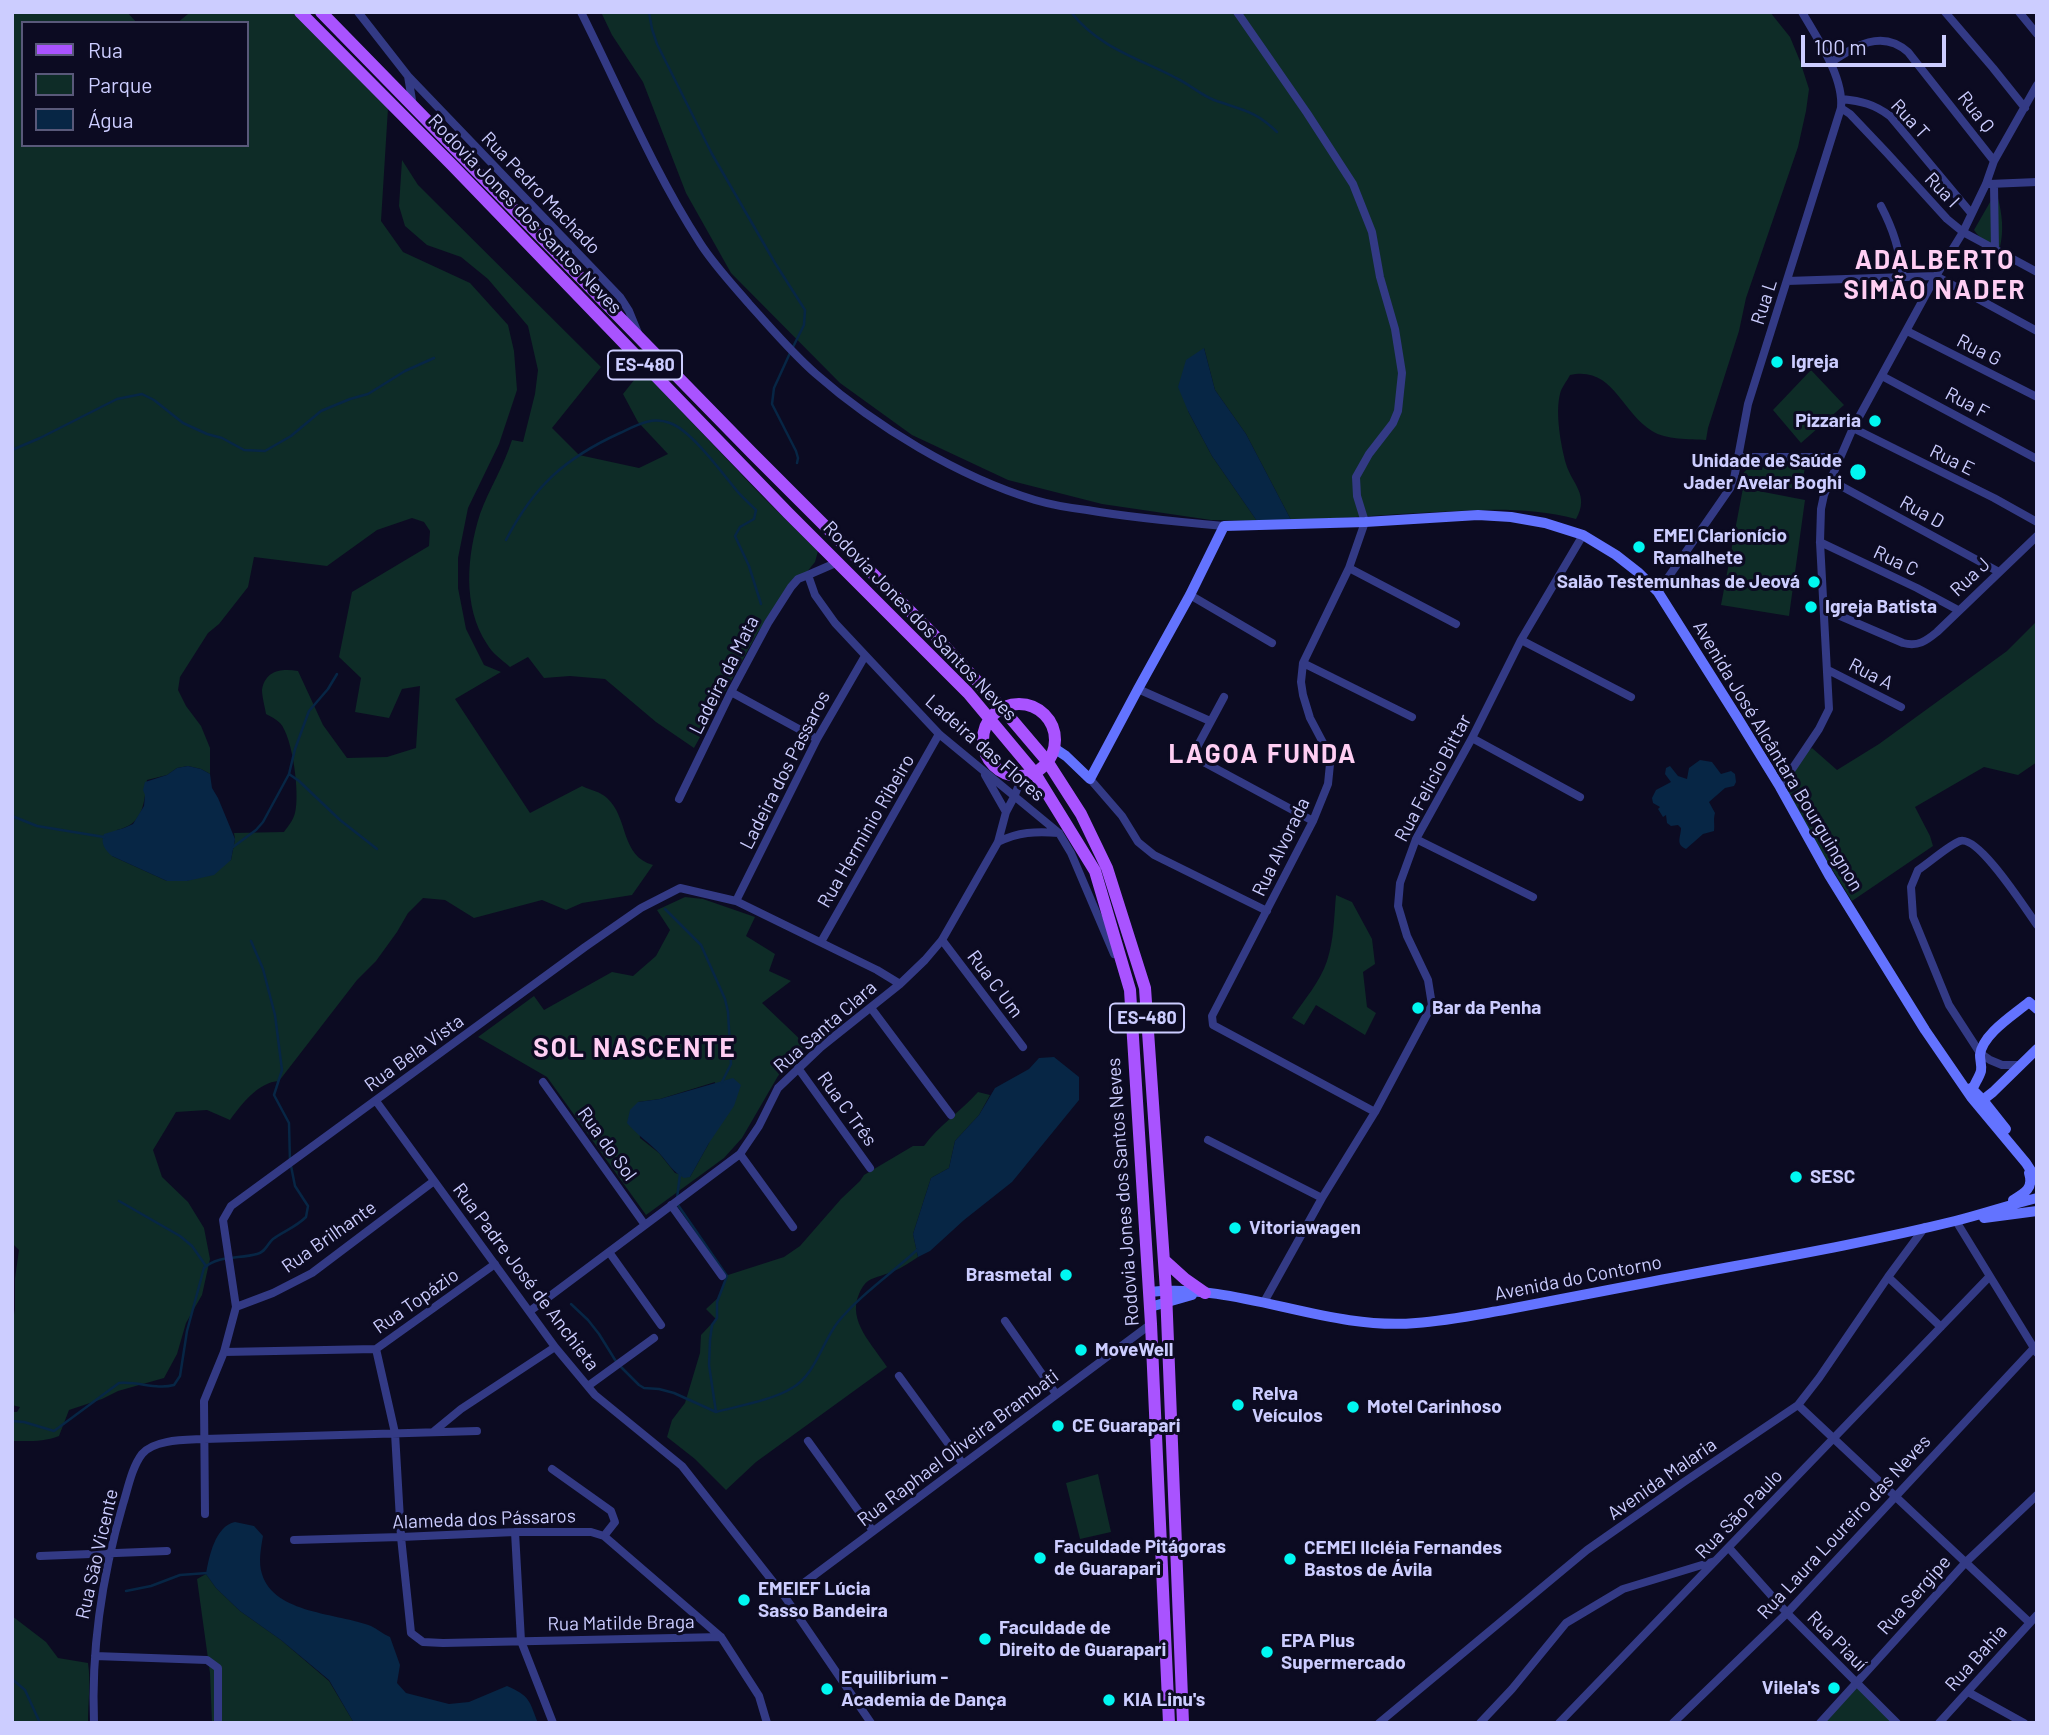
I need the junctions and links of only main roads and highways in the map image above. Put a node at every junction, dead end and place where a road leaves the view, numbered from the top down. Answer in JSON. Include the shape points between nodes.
{"nodes":[{"id":1,"x":300,"y":12,"type":"edge"},
{"id":2,"x":321,"y":12,"type":"edge"},
{"id":3,"x":1002,"y":708,"type":"junction"},
{"id":4,"x":990,"y":718,"type":"junction"},
{"id":5,"x":1047,"y":761,"type":"junction"},
{"id":6,"x":1028,"y":774,"type":"junction"},
{"id":7,"x":1164,"y":1260,"type":"junction"},
{"id":8,"x":1205,"y":1293,"type":"road end"},
{"id":9,"x":1179,"y":1612,"type":"junction"},
{"id":10,"x":1164,"y":1613,"type":"junction"},
{"id":11,"x":1169,"y":1723,"type":"edge"},
{"id":12,"x":1183,"y":1723,"type":"edge"}],
"edges":[{"from":1,"to":4,"type":"main road","name":"Rodovia Jones dos Santos Neves","number":"ES-480"},
{"from":2,"to":3,"type":"main road","name":"Rodovia Jones dos Santos Neves","number":"ES-480"},
{"from":3,"to":4,"type":"main road"},
{"from":3,"to":5,"type":"main road","name":"Rodovia Jones dos Santos Neves","number":"ES-480"},
{"from":3,"to":5,"type":"main road","via":[[1031,706],[1049,721],[1054,748]]},
{"from":4,"to":6,"type":"main road","name":"Rodovia Jones dos Santos Neves","number":"ES-480"},
{"from":4,"to":6,"type":"main road","via":[[983,742],[986,766]]},
{"from":5,"to":6,"type":"main road"},
{"from":5,"to":7,"type":"main road","name":"Rodovia Jones dos Santos Neves","number":"ES-480","via":[[1081,814],[1107,869],[1145,988]]},
{"from":6,"to":10,"type":"main road","name":"Rodovia Jones dos Santos Neves","number":"ES-480","via":[[1095,871],[1130,990]]},
{"from":7,"to":8,"type":"main road"},
{"from":7,"to":9,"type":"main road","name":"Rodovia Jones dos Santos Neves","number":"ES-480"},
{"from":9,"to":10,"type":"main road"},
{"from":9,"to":12,"type":"main road","name":"Rodovia Jones dos Santos Neves","number":"ES-480"},
{"from":10,"to":11,"type":"main road","name":"Rodovia Jones dos Santos Neves","number":"ES-480"}]}
